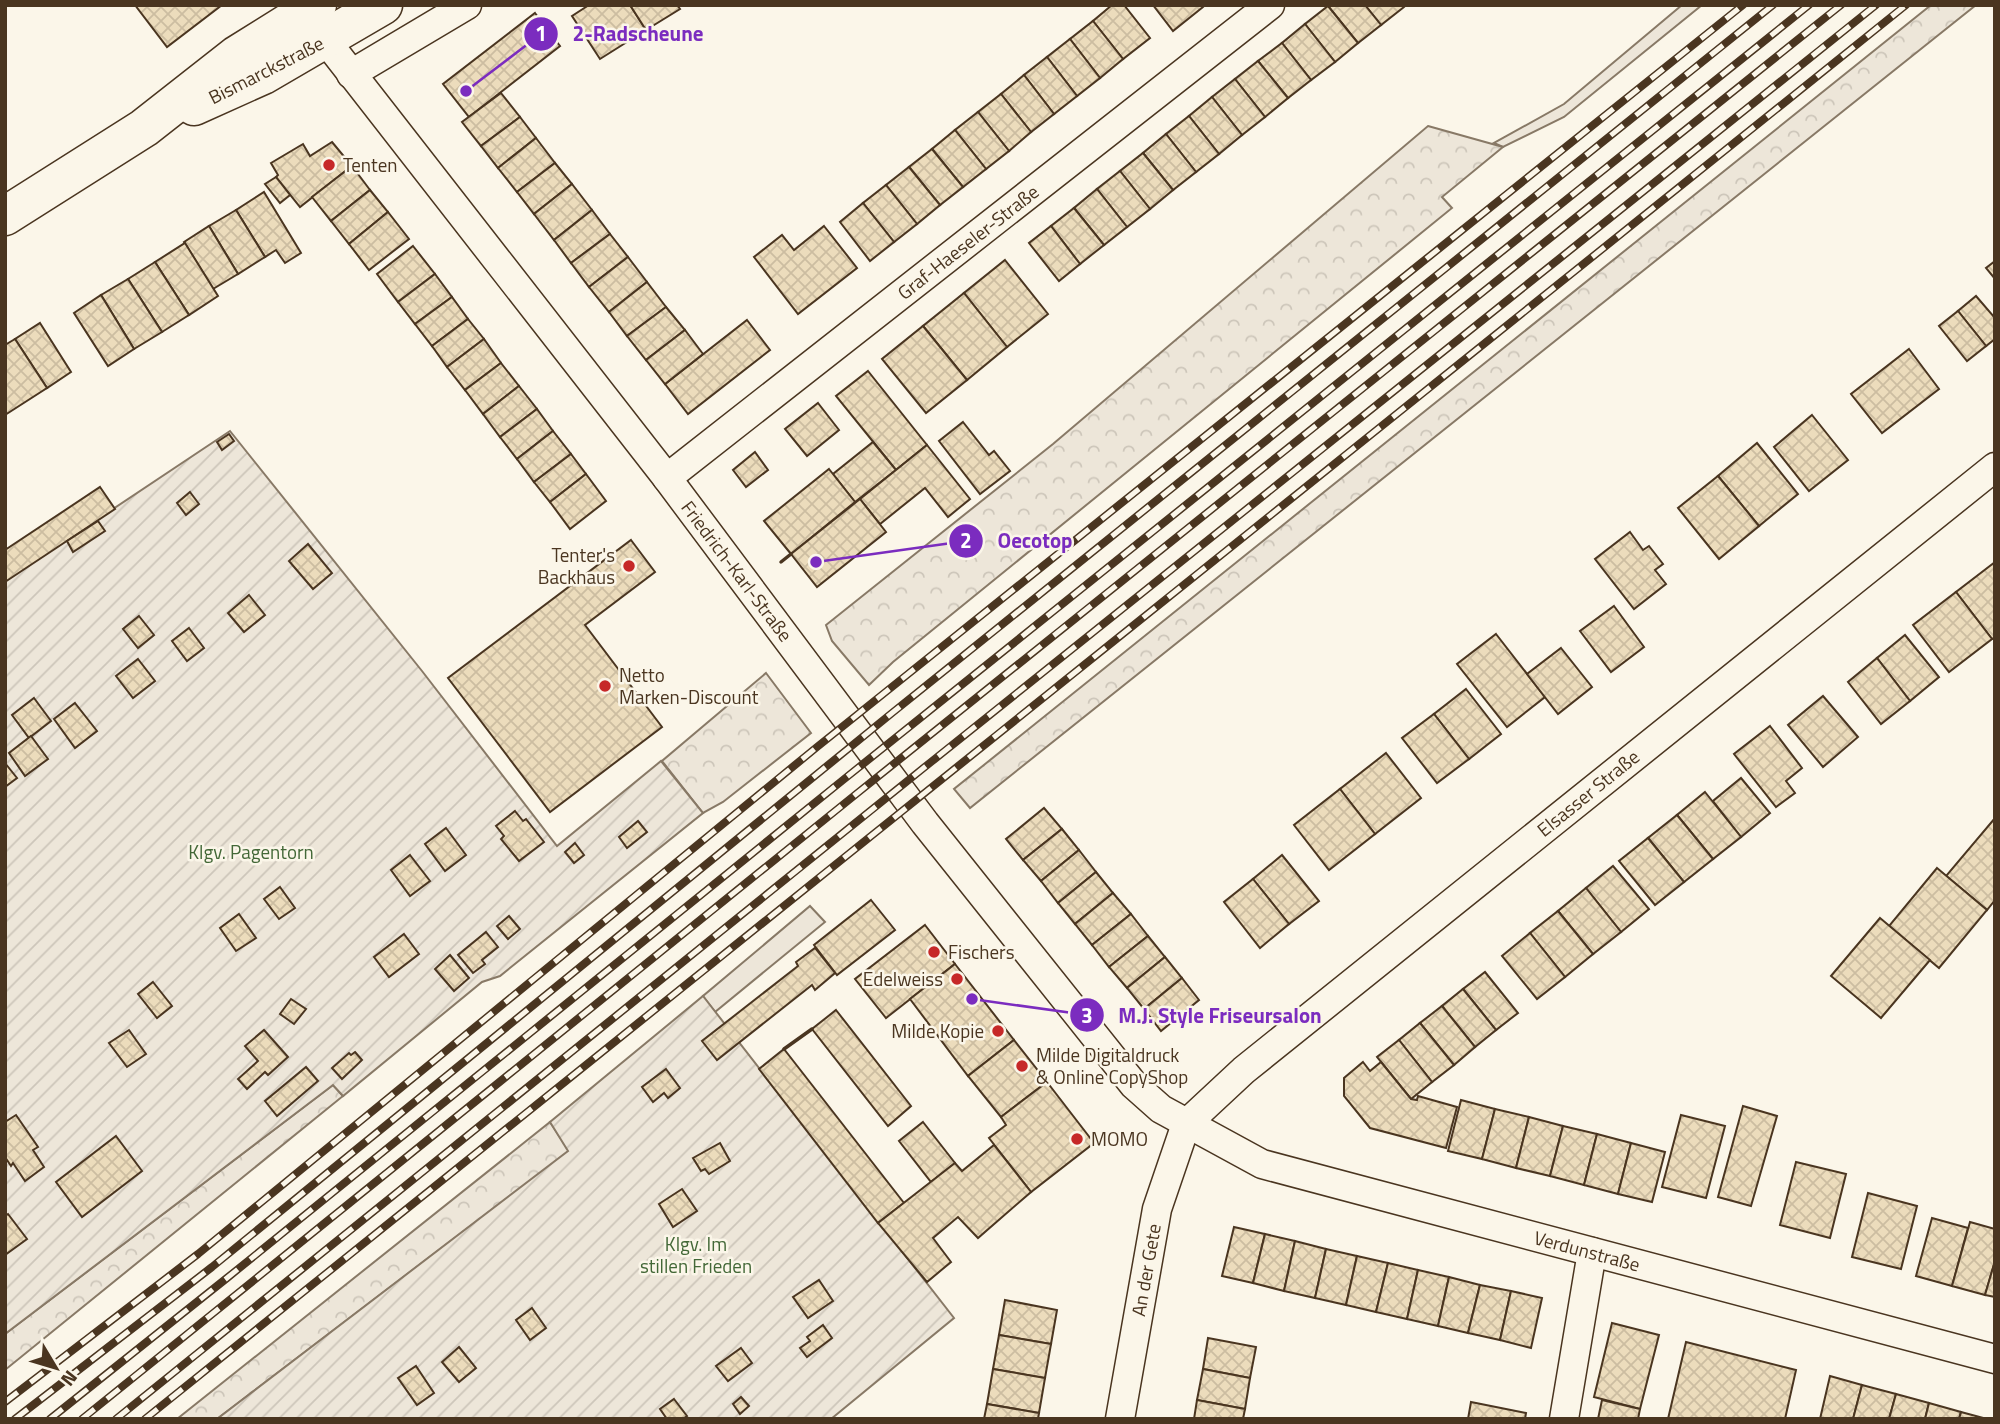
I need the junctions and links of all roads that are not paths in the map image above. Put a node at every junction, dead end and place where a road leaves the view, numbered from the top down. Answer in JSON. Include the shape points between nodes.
{"nodes":[{"id":1,"x":383,"y":5,"type":"edge"},
{"id":2,"x":467,"y":5,"type":"edge"},
{"id":3,"x":1270,"y":5,"type":"edge"},
{"id":4,"x":312,"y":16,"type":"edge"},
{"id":5,"x":361,"y":68,"type":"junction"},
{"id":6,"x":5,"y":216,"type":"edge"},
{"id":7,"x":1995,"y":467,"type":"edge"},
{"id":8,"x":667,"y":478,"type":"junction"},
{"id":9,"x":1186,"y":1124,"type":"junction"},
{"id":10,"x":1592,"y":1252,"type":"junction"},
{"id":11,"x":1995,"y":1359,"type":"edge"},
{"id":12,"x":1120,"y":1419,"type":"edge"},
{"id":13,"x":1564,"y":1419,"type":"edge"}],
"edges":[{"from":1,"to":4,"type":"main road","name":"Bismarckstraße"},
{"from":2,"to":5,"type":"street"},
{"from":3,"to":8,"type":"street","name":"Graf-Haeseler-Straße"},
{"from":4,"to":5,"type":"street","name":"Friedrich-Karl-Straße"},
{"from":4,"to":6,"type":"main road","name":"Bismarckstraße","via":[[237,55],[144,128]]},
{"from":5,"to":8,"type":"street","name":"Friedrich-Karl-Straße"},
{"from":7,"to":9,"type":"street","name":"Elsasser Straße","via":[[1244,1070]]},
{"from":8,"to":9,"type":"street","name":"Friedrich-Karl-Straße","via":[[925,823],[1126,1075],[1161,1109]]},
{"from":9,"to":10,"type":"street","name":"Verdunstraße","via":[[1262,1164]]},
{"from":9,"to":12,"type":"street","name":"An der Gete","via":[[1157,1209]]},
{"from":10,"to":11,"type":"street","name":"Verdunstraße"},
{"from":10,"to":13,"type":"street"}]}
